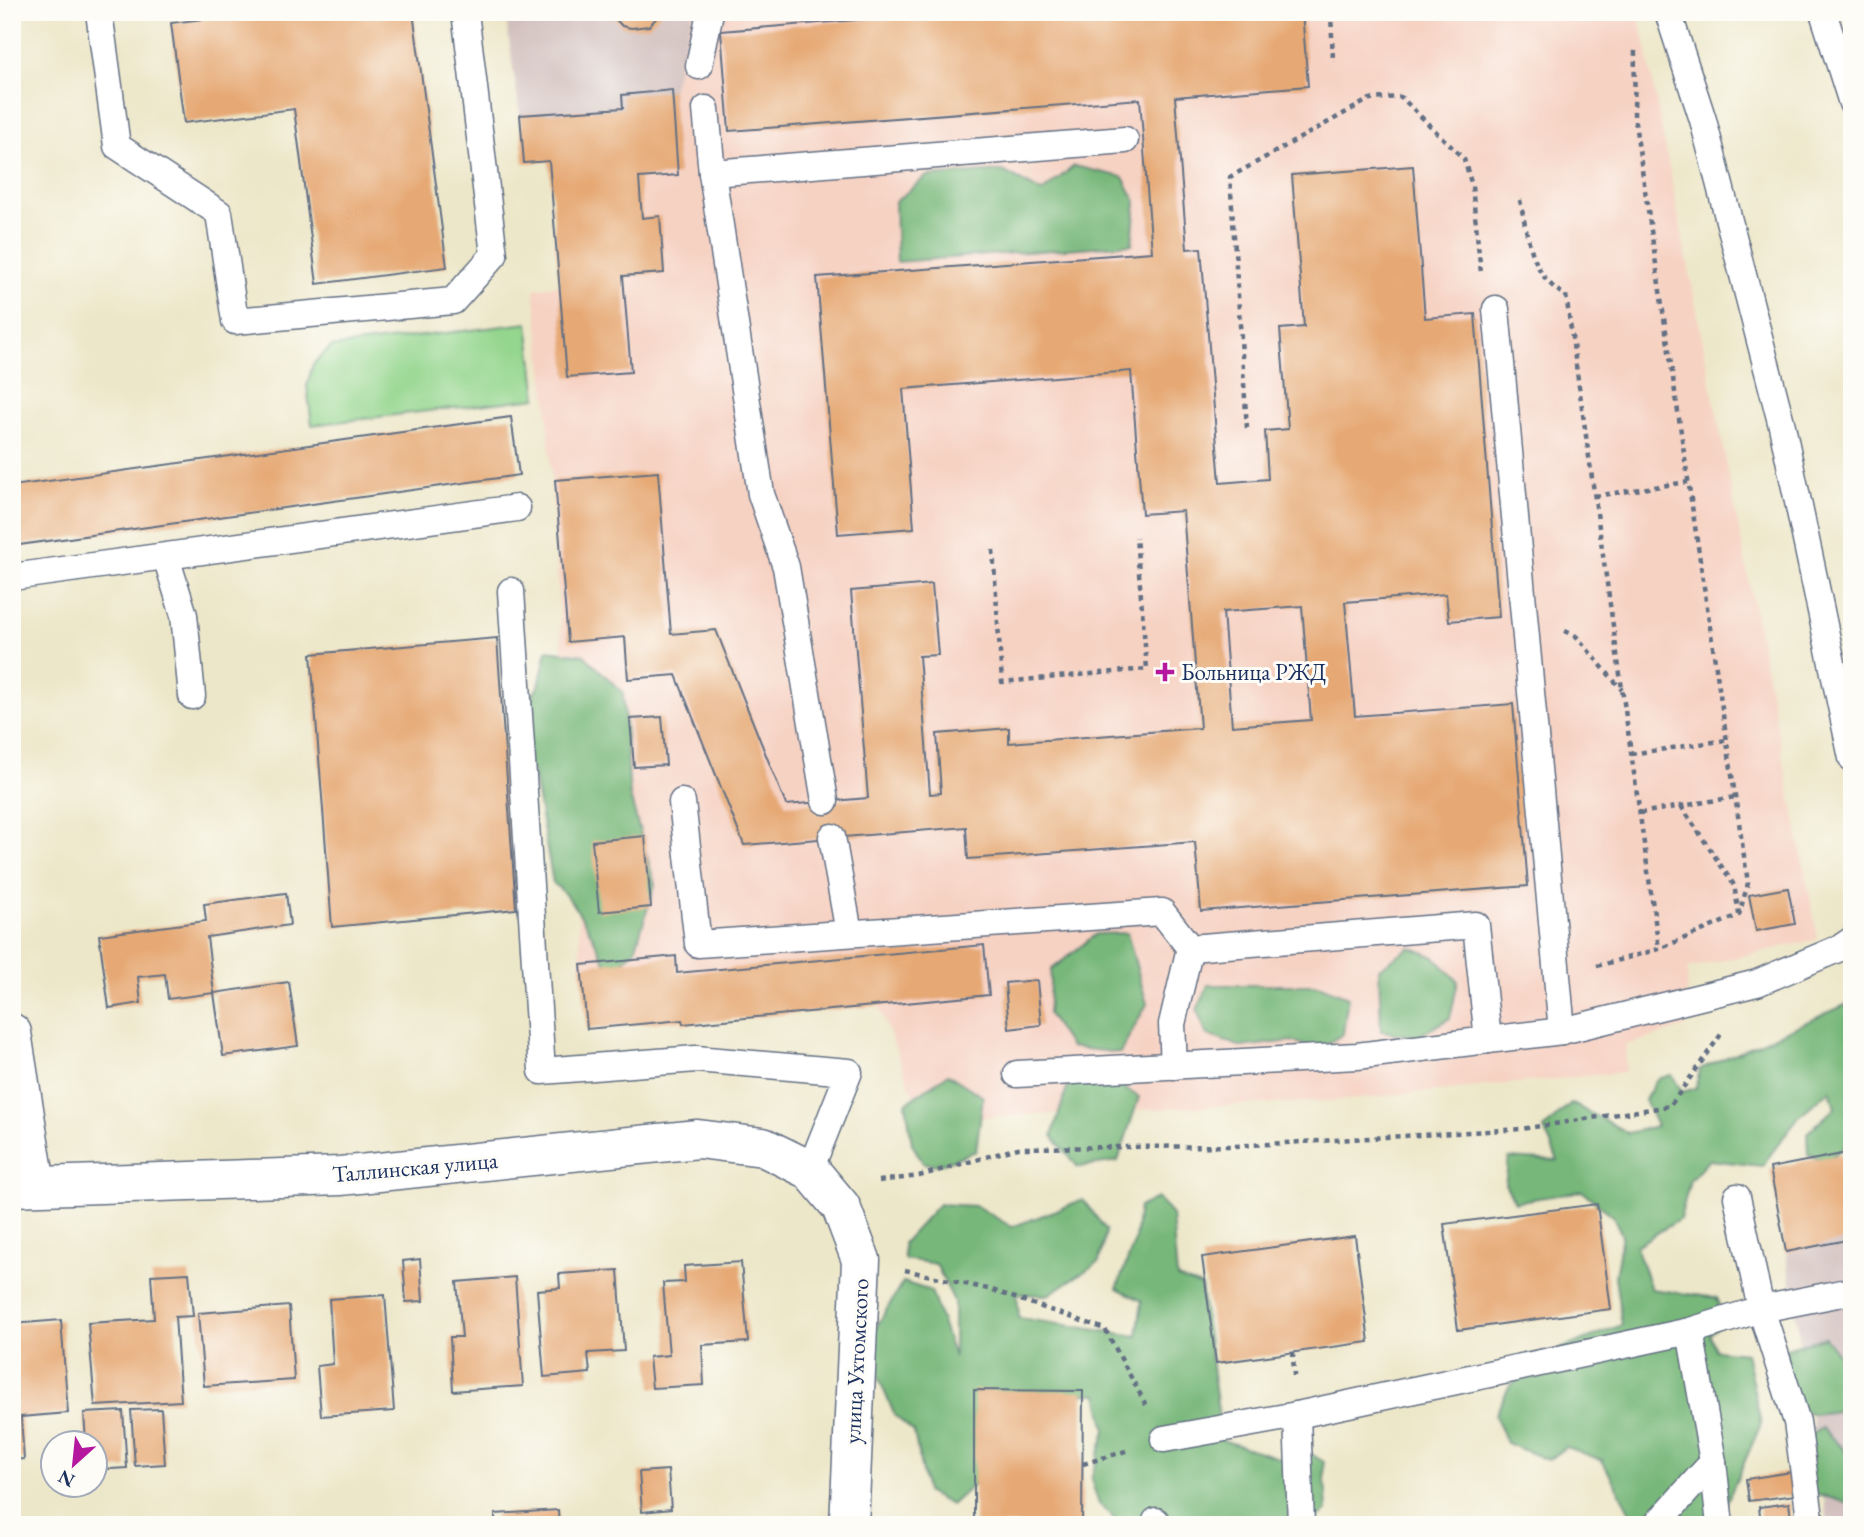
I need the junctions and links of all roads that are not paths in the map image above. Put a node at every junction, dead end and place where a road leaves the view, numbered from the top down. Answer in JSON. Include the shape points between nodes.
{"nodes":[{"id":1,"x":99,"y":12,"type":"edge"},
{"id":2,"x":465,"y":12,"type":"edge"},
{"id":3,"x":709,"y":12,"type":"edge"},
{"id":4,"x":1668,"y":12,"type":"edge"},
{"id":5,"x":1823,"y":12,"type":"edge"},
{"id":6,"x":699,"y":66,"type":"dead end"},
{"id":7,"x":1852,"y":103,"type":"edge"},
{"id":8,"x":706,"y":108,"type":"dead end"},
{"id":9,"x":1125,"y":140,"type":"dead end"},
{"id":10,"x":712,"y":173,"type":"junction"},
{"id":11,"x":1496,"y":309,"type":"road end"},
{"id":12,"x":517,"y":509,"type":"dead end"},
{"id":13,"x":166,"y":557,"type":"junction"},
{"id":14,"x":12,"y":578,"type":"edge"},
{"id":15,"x":511,"y":591,"type":"dead end"},
{"id":16,"x":192,"y":696,"type":"dead end"},
{"id":17,"x":1852,"y":758,"type":"edge"},
{"id":18,"x":825,"y":801,"type":"dead end"},
{"id":19,"x":682,"y":802,"type":"dead end"},
{"id":20,"x":831,"y":837,"type":"dead end"},
{"id":21,"x":849,"y":933,"type":"junction"},
{"id":22,"x":1852,"y":940,"type":"edge"},
{"id":23,"x":1190,"y":948,"type":"junction"},
{"id":24,"x":1562,"y":1031,"type":"junction"},
{"id":25,"x":12,"y":1032,"type":"edge"},
{"id":26,"x":1488,"y":1040,"type":"junction"},
{"id":27,"x":1174,"y":1066,"type":"junction"},
{"id":28,"x":1017,"y":1074,"type":"dead end"},
{"id":29,"x":818,"y":1179,"type":"junction"},
{"id":30,"x":24,"y":1186,"type":"edge"},
{"id":31,"x":1737,"y":1197,"type":"dead end"},
{"id":32,"x":1852,"y":1291,"type":"edge"},
{"id":33,"x":1761,"y":1309,"type":"junction"},
{"id":34,"x":1690,"y":1331,"type":"junction"},
{"id":35,"x":1297,"y":1415,"type":"junction"},
{"id":36,"x":1164,"y":1439,"type":"road end"},
{"id":37,"x":1713,"y":1462,"type":"junction"},
{"id":38,"x":849,"y":1525,"type":"edge"},
{"id":39,"x":1301,"y":1525,"type":"edge"},
{"id":40,"x":1656,"y":1525,"type":"edge"},
{"id":41,"x":1720,"y":1525,"type":"edge"},
{"id":42,"x":1811,"y":1525,"type":"edge"}],
"edges":[{"from":1,"to":2,"type":"lane","via":[[117,146],[219,213],[234,320],[453,301],[495,255]]},
{"from":3,"to":6,"type":"lane"},
{"from":4,"to":17,"type":"lane","via":[[1703,120],[1782,426]]},
{"from":5,"to":7,"type":"lane"},
{"from":8,"to":10,"type":"lane"},
{"from":9,"to":10,"type":"lane"},
{"from":10,"to":18,"type":"lane","via":[[761,494],[786,567]]},
{"from":11,"to":24,"type":"lane"},
{"from":12,"to":13,"type":"lane"},
{"from":13,"to":14,"type":"lane"},
{"from":13,"to":16,"type":"lane","via":[[184,615]]},
{"from":15,"to":29,"type":"lane","via":[[542,1071],[696,1059],[849,1072]]},
{"from":19,"to":21,"type":"lane","via":[[698,944]]},
{"from":20,"to":21,"type":"lane"},
{"from":21,"to":23,"type":"lane","via":[[1162,912]]},
{"from":22,"to":24,"type":"lane","via":[[1757,984]]},
{"from":23,"to":26,"type":"lane","via":[[1476,925]]},
{"from":23,"to":27,"type":"lane","via":[[1172,1024]]},
{"from":24,"to":26,"type":"lane"},
{"from":25,"to":30,"type":"street"},
{"from":26,"to":27,"type":"lane","via":[[1357,1056]]},
{"from":27,"to":28,"type":"lane"},
{"from":29,"to":30,"type":"street","name":"Таллинская улица","via":[[763,1147],[698,1139],[340,1176]]},
{"from":29,"to":38,"type":"street","name":"улица Ухтомского","via":[[841,1207],[861,1260]]},
{"from":31,"to":33,"type":"lane"},
{"from":32,"to":33,"type":"lane"},
{"from":33,"to":34,"type":"lane"},
{"from":33,"to":42,"type":"lane","via":[[1797,1422]]},
{"from":34,"to":35,"type":"lane"},
{"from":34,"to":37,"type":"lane"},
{"from":35,"to":36,"type":"lane"},
{"from":35,"to":39,"type":"lane"},
{"from":37,"to":40,"type":"lane"},
{"from":37,"to":41,"type":"lane"}]}
